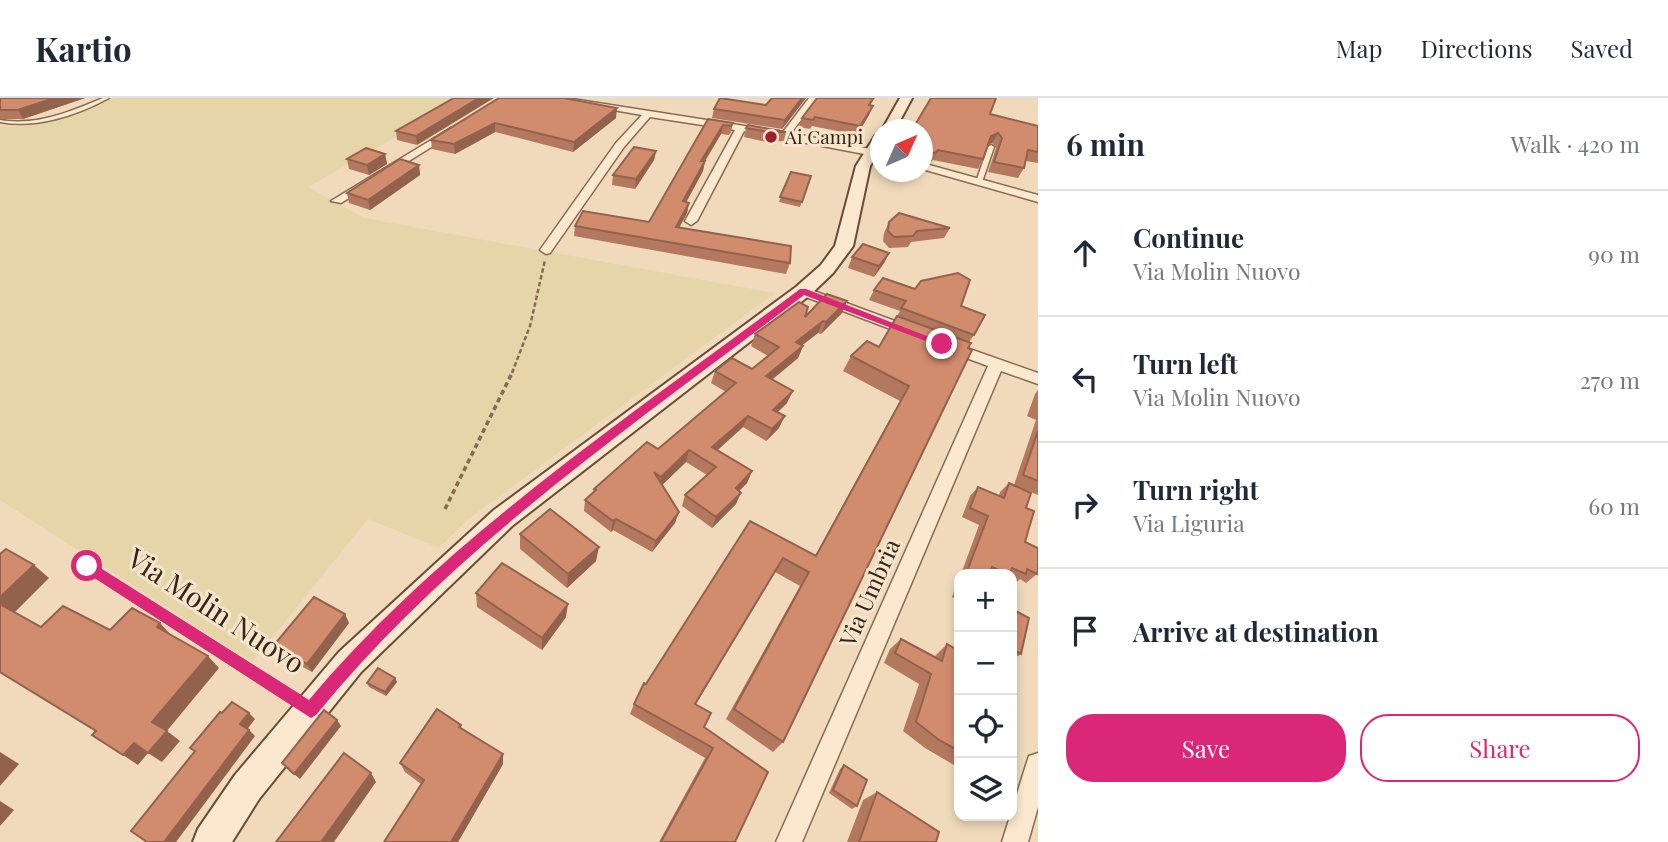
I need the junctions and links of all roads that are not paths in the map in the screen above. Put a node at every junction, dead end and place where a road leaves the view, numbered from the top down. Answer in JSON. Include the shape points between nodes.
{"nodes":[{"id":1,"x":107,"y":98,"type":"edge"},
{"id":2,"x":549,"y":98,"type":"edge"},
{"id":3,"x":814,"y":98,"type":"edge"},
{"id":4,"x":906,"y":98,"type":"edge"},
{"id":5,"x":647,"y":115,"type":"junction"},
{"id":6,"x":894,"y":119,"type":"edge"},
{"id":7,"x":0,"y":121,"type":"edge"},
{"id":8,"x":460,"y":125,"type":"edge"},
{"id":9,"x":740,"y":129,"type":"junction"},
{"id":10,"x":785,"y":135,"type":"junction"},
{"id":11,"x":870,"y":147,"type":"edge"},
{"id":12,"x":991,"y":147,"type":"edge"},
{"id":13,"x":870,"y":158,"type":"edge"},
{"id":14,"x":933,"y":169,"type":"edge"},
{"id":15,"x":979,"y":182,"type":"junction"},
{"id":16,"x":1038,"y":199,"type":"edge"},
{"id":17,"x":337,"y":201,"type":"dead end"},
{"id":18,"x":691,"y":221,"type":"dead end"},
{"id":19,"x":546,"y":250,"type":"road end"},
{"id":20,"x":803,"y":291,"type":"junction"},
{"id":21,"x":997,"y":364,"type":"junction"},
{"id":22,"x":1038,"y":379,"type":"edge"},
{"id":23,"x":87,"y":566,"type":"dead end"},
{"id":24,"x":311,"y":710,"type":"junction"},
{"id":25,"x":1038,"y":765,"type":"edge"},
{"id":26,"x":211,"y":842,"type":"edge"},
{"id":27,"x":789,"y":842,"type":"edge"},
{"id":28,"x":1015,"y":842,"type":"edge"}],
"edges":[{"from":1,"to":7,"type":"lane","via":[[43,120]]},
{"from":2,"to":5,"type":"street"},
{"from":3,"to":10,"type":"street"},
{"from":4,"to":6,"type":"main road"},
{"from":5,"to":9,"type":"street"},
{"from":5,"to":19,"type":"street","via":[[620,145]]},
{"from":8,"to":17,"type":"street"},
{"from":9,"to":10,"type":"street"},
{"from":9,"to":18,"type":"street"},
{"from":10,"to":11,"type":"street"},
{"from":12,"to":15,"type":"lane"},
{"from":13,"to":20,"type":"main road","name":"Via Molin Nuovo","via":[[863,166],[844,246]]},
{"from":14,"to":15,"type":"street"},
{"from":15,"to":16,"type":"street"},
{"from":20,"to":21,"type":"street"},
{"from":20,"to":24,"type":"main road","name":"Via Molin Nuovo","via":[[503,518],[350,662]]},
{"from":21,"to":22,"type":"street"},
{"from":21,"to":27,"type":"street","name":"Via Umbria"},
{"from":23,"to":24,"type":"lane","name":"Via Molin Nuovo"},
{"from":24,"to":26,"type":"main road","name":"Via Molin Nuovo","via":[[247,787]]},
{"from":25,"to":28,"type":"street"}]}
